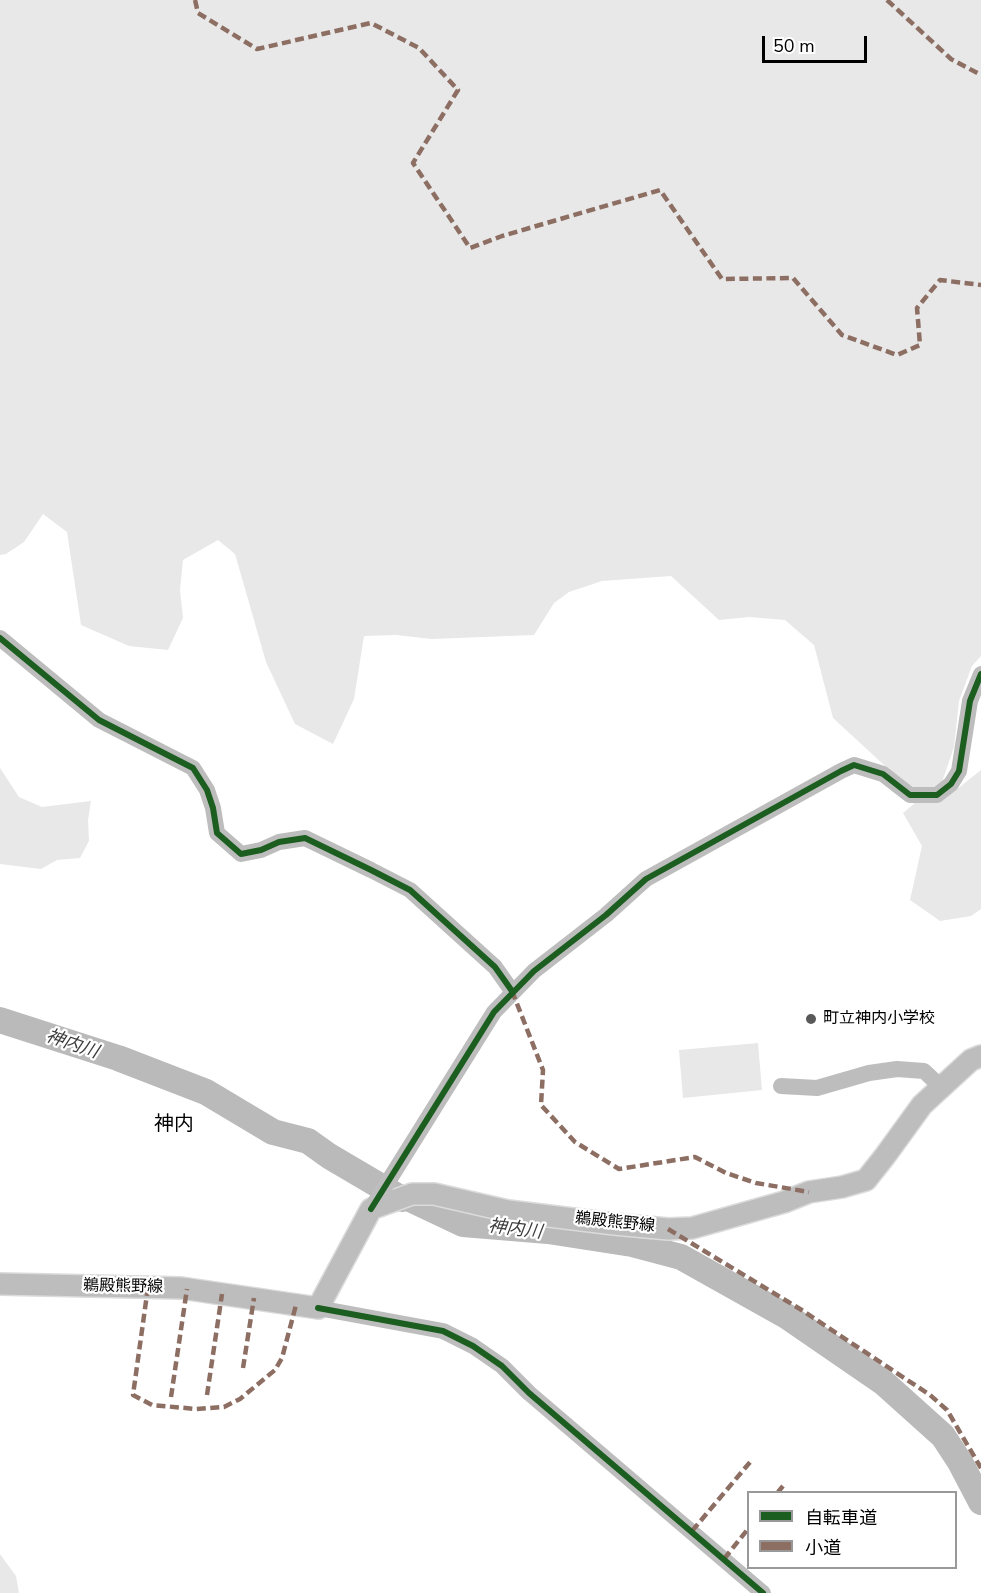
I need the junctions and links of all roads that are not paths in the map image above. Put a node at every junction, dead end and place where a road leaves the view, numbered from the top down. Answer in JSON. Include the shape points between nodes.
{"nodes":[{"id":1,"x":0,"y":638,"type":"edge"},
{"id":2,"x":981,"y":674,"type":"edge"},
{"id":3,"x":512,"y":991,"type":"junction"},
{"id":4,"x":981,"y":1056,"type":"edge"},
{"id":5,"x":781,"y":1086,"type":"dead end"},
{"id":6,"x":941,"y":1087,"type":"junction"},
{"id":7,"x":371,"y":1209,"type":"junction"},
{"id":8,"x":0,"y":1284,"type":"edge"},
{"id":9,"x":318,"y":1308,"type":"junction"},
{"id":10,"x":763,"y":1593,"type":"edge"}],
"edges":[{"from":1,"to":3,"type":"street","via":[[99,720],[193,768],[207,790],[217,833],[241,854],[305,838],[371,870],[410,890],[495,967]]},
{"from":2,"to":3,"type":"street","via":[[970,700],[958,771],[951,784],[937,795],[910,795],[883,774],[854,765],[833,774],[646,879]]},
{"from":3,"to":7,"type":"street","via":[[494,1012]]},
{"from":4,"to":6,"type":"main road","name":"鵜殿熊野線"},
{"from":5,"to":6,"type":"street","via":[[817,1088],[897,1069],[924,1071]]},
{"from":6,"to":7,"type":"main road","name":"鵜殿熊野線","via":[[922,1105],[866,1180],[809,1192],[784,1203],[692,1228],[625,1225],[508,1210],[434,1194],[412,1194]]},
{"from":7,"to":9,"type":"main road"},
{"from":8,"to":9,"type":"main road","name":"鵜殿熊野線","via":[[181,1288]]},
{"from":9,"to":10,"type":"street","via":[[443,1331],[472,1346],[502,1366]]}]}
